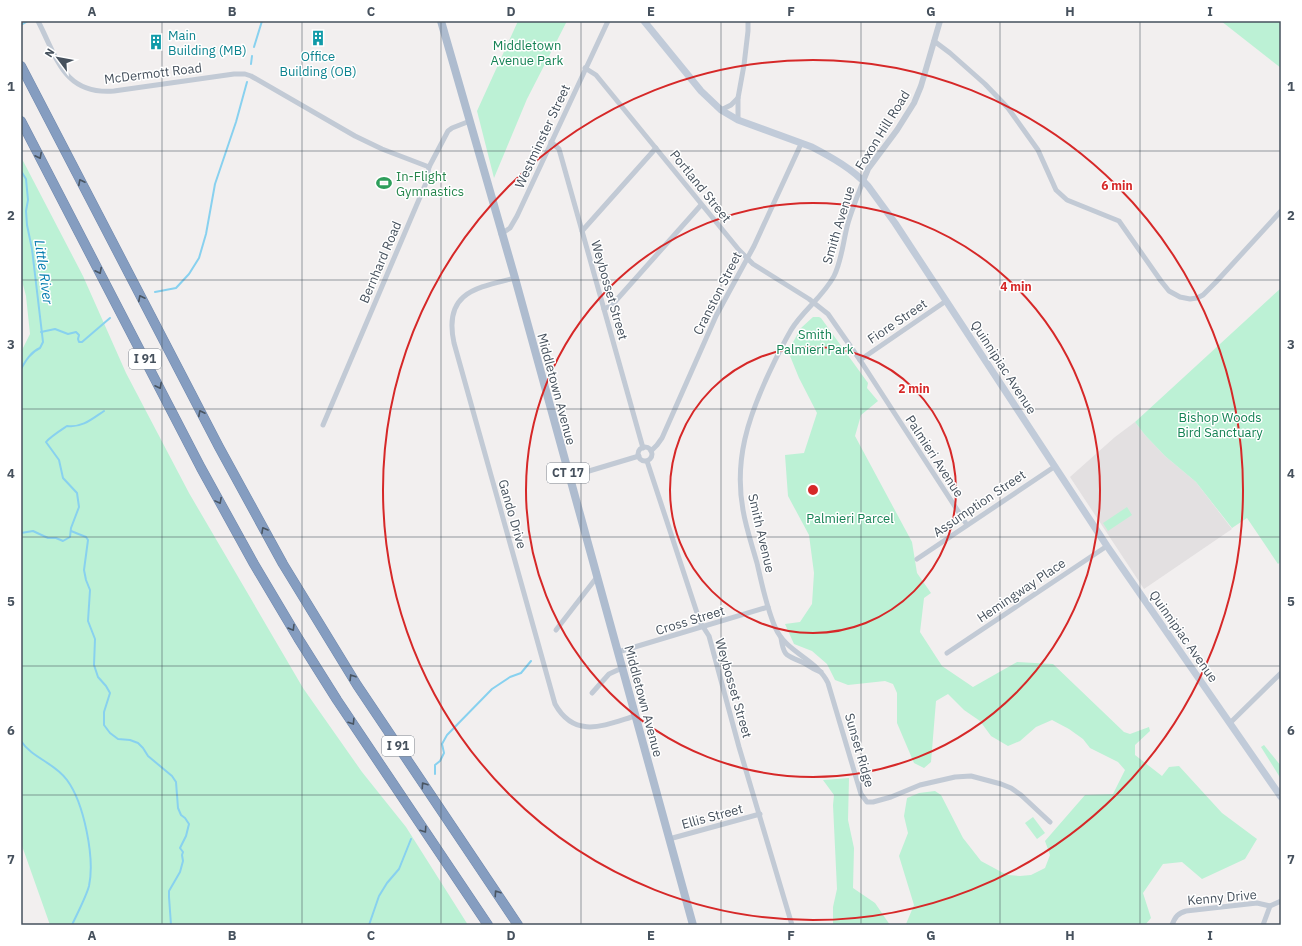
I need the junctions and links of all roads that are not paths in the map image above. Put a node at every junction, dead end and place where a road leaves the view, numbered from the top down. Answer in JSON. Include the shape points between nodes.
{"nodes":[{"id":1,"x":38,"y":21,"type":"edge"},
{"id":2,"x":442,"y":21,"type":"edge"},
{"id":3,"x":608,"y":21,"type":"edge"},
{"id":4,"x":644,"y":21,"type":"edge"},
{"id":5,"x":748,"y":21,"type":"edge"},
{"id":6,"x":940,"y":21,"type":"edge"},
{"id":7,"x":934,"y":41,"type":"junction"},
{"id":8,"x":21,"y":66,"type":"edge"},
{"id":9,"x":585,"y":68,"type":"junction"},
{"id":10,"x":738,"y":98,"type":"junction"},
{"id":11,"x":721,"y":110,"type":"junction"},
{"id":12,"x":738,"y":120,"type":"junction"},
{"id":13,"x":21,"y":121,"type":"edge"},
{"id":14,"x":470,"y":121,"type":"junction"},
{"id":15,"x":551,"y":142,"type":"junction"},
{"id":16,"x":801,"y":144,"type":"junction"},
{"id":17,"x":656,"y":148,"type":"junction"},
{"id":18,"x":429,"y":168,"type":"junction"},
{"id":19,"x":863,"y":181,"type":"junction"},
{"id":20,"x":701,"y":205,"type":"junction"},
{"id":21,"x":1281,"y":211,"type":"edge"},
{"id":22,"x":582,"y":231,"type":"junction"},
{"id":23,"x":501,"y":234,"type":"junction"},
{"id":24,"x":747,"y":258,"type":"junction"},
{"id":25,"x":515,"y":278,"type":"junction"},
{"id":26,"x":946,"y":301,"type":"junction"},
{"id":27,"x":814,"y":303,"type":"junction"},
{"id":28,"x":604,"y":309,"type":"junction"},
{"id":29,"x":860,"y":360,"type":"junction"},
{"id":30,"x":323,"y":425,"type":"dead end"},
{"id":31,"x":643,"y":448,"type":"junction"},
{"id":32,"x":651,"y":450,"type":"junction"},
{"id":33,"x":639,"y":456,"type":"junction"},
{"id":34,"x":647,"y":461,"type":"junction"},
{"id":35,"x":1054,"y":467,"type":"junction"},
{"id":36,"x":569,"y":477,"type":"junction"},
{"id":37,"x":967,"y":525,"type":"junction"},
{"id":38,"x":1107,"y":546,"type":"junction"},
{"id":39,"x":917,"y":559,"type":"dead end"},
{"id":40,"x":597,"y":577,"type":"junction"},
{"id":41,"x":768,"y":607,"type":"junction"},
{"id":42,"x":703,"y":627,"type":"junction"},
{"id":43,"x":556,"y":630,"type":"dead end"},
{"id":44,"x":618,"y":652,"type":"junction"},
{"id":45,"x":946,"y":653,"type":"dead end"},
{"id":46,"x":622,"y":668,"type":"junction"},
{"id":47,"x":1281,"y":673,"type":"edge"},
{"id":48,"x":592,"y":693,"type":"dead end"},
{"id":49,"x":635,"y":716,"type":"junction"},
{"id":50,"x":1230,"y":723,"type":"junction"},
{"id":51,"x":1281,"y":796,"type":"edge"},
{"id":52,"x":760,"y":814,"type":"junction"},
{"id":53,"x":1050,"y":822,"type":"dead end"},
{"id":54,"x":669,"y":839,"type":"junction"},
{"id":55,"x":1281,"y":901,"type":"edge"},
{"id":56,"x":1270,"y":906,"type":"junction"},
{"id":57,"x":519,"y":923,"type":"edge"},
{"id":58,"x":488,"y":925,"type":"edge"},
{"id":59,"x":693,"y":925,"type":"edge"},
{"id":60,"x":792,"y":925,"type":"edge"},
{"id":61,"x":1172,"y":925,"type":"edge"},
{"id":62,"x":1263,"y":925,"type":"edge"}],
"edges":[{"from":1,"to":18,"type":"street","name":"McDermott Road","via":[[64,72],[86,88],[114,91],[245,74],[355,136]]},
{"from":2,"to":14,"type":"main road","name":"Middletown Avenue","number":"CT 17"},
{"from":3,"to":9,"type":"street","name":"Westminster Street"},
{"from":4,"to":11,"type":"main road","name":"Quinnipiac Avenue","via":[[701,92]]},
{"from":5,"to":10,"type":"street"},
{"from":6,"to":7,"type":"street","name":"Foxon Hill Road"},
{"from":7,"to":19,"type":"street","name":"Foxon Hill Road","via":[[914,103],[898,130],[868,169]]},
{"from":7,"to":21,"type":"street","via":[[985,84],[1008,108],[1038,150],[1056,190],[1067,200],[1119,221],[1169,291],[1180,297],[1190,299],[1203,295]]},
{"from":57,"to":8,"type":"highway","number":"I 91","one_way":true,"via":[[357,685],[283,564],[219,448]]},
{"from":9,"to":15,"type":"street","name":"Westminster Street"},
{"from":9,"to":17,"type":"street","name":"Portland Street","via":[[596,75]]},
{"from":10,"to":11,"type":"street"},
{"from":10,"to":12,"type":"street"},
{"from":11,"to":12,"type":"main road","name":"Quinnipiac Avenue"},
{"from":12,"to":16,"type":"main road","name":"Quinnipiac Avenue"},
{"from":13,"to":58,"type":"highway","number":"I 91","one_way":true,"via":[[254,564],[334,695]]},
{"from":14,"to":18,"type":"street","name":"Bernhard Road","via":[[448,131]]},
{"from":14,"to":23,"type":"main road","name":"Middletown Avenue","number":"CT 17"},
{"from":15,"to":22,"type":"street","name":"Weybosset Street","via":[[559,149]]},
{"from":15,"to":23,"type":"street","name":"Westminster Street","via":[[517,216],[510,228]]},
{"from":16,"to":19,"type":"main road","name":"Quinnipiac Avenue","via":[[828,156]]},
{"from":16,"to":24,"type":"street","name":"Cranston Street"},
{"from":17,"to":20,"type":"street","name":"Portland Street"},
{"from":17,"to":22,"type":"street"},
{"from":18,"to":30,"type":"street","name":"Bernhard Road","via":[[426,183]]},
{"from":19,"to":26,"type":"main road","name":"Quinnipiac Avenue"},
{"from":19,"to":27,"type":"street","name":"Smith Avenue","via":[[848,221],[835,274]]},
{"from":20,"to":24,"type":"street","name":"Portland Street"},
{"from":20,"to":28,"type":"street","via":[[612,305]]},
{"from":22,"to":28,"type":"street","name":"Weybosset Street"},
{"from":23,"to":25,"type":"main road","name":"Middletown Avenue","number":"CT 17"},
{"from":24,"to":27,"type":"street","name":"Portland Street"},
{"from":24,"to":32,"type":"street","name":"Cranston Street","via":[[716,316],[662,438]]},
{"from":25,"to":36,"type":"main road","name":"Middletown Avenue","number":"CT 17"},
{"from":25,"to":49,"type":"street","name":"Gando Drive","via":[[472,290],[459,302],[454,309],[452,321],[454,342],[555,704],[571,723],[590,728]]},
{"from":26,"to":29,"type":"street","name":"Fiore Street"},
{"from":26,"to":35,"type":"main road","name":"Quinnipiac Avenue"},
{"from":27,"to":29,"type":"street","name":"Palmieri Avenue","via":[[828,314]]},
{"from":27,"to":41,"type":"street","name":"Smith Avenue","via":[[794,325],[778,354],[754,406],[743,445],[743,510]]},
{"from":28,"to":31,"type":"street","name":"Weybosset Street"},
{"from":29,"to":37,"type":"street","name":"Palmieri Avenue"},
{"from":31,"to":32,"type":"street"},
{"from":31,"to":33,"type":"street"},
{"from":32,"to":34,"type":"street","via":[[651,457]]},
{"from":33,"to":34,"type":"street","via":[[643,461]]},
{"from":33,"to":36,"type":"street"},
{"from":34,"to":42,"type":"street","name":"Weybosset Street"},
{"from":35,"to":37,"type":"street","name":"Assumption Street"},
{"from":35,"to":38,"type":"main road","name":"Quinnipiac Avenue"},
{"from":36,"to":40,"type":"main road","name":"Middletown Avenue","number":"CT 17"},
{"from":37,"to":39,"type":"street","name":"Assumption Street"},
{"from":38,"to":45,"type":"street","name":"Hemingway Place"},
{"from":38,"to":50,"type":"main road","name":"Quinnipiac Avenue"},
{"from":40,"to":43,"type":"street"},
{"from":40,"to":44,"type":"main road","name":"Middletown Avenue","number":"CT 17"},
{"from":41,"to":42,"type":"street","name":"Cross Street"},
{"from":41,"to":53,"type":"street","name":"Sunset Ridge","via":[[786,655],[821,672],[830,686],[861,794],[867,802],[886,799],[926,783],[971,776],[1011,788]]},
{"from":42,"to":44,"type":"street","name":"Cross Street"},
{"from":42,"to":52,"type":"street","name":"Weybosset Street","via":[[709,636]]},
{"from":44,"to":46,"type":"main road","name":"Middletown Avenue","number":"CT 17"},
{"from":46,"to":48,"type":"street","via":[[609,674]]},
{"from":46,"to":49,"type":"main road","name":"Middletown Avenue","number":"CT 17"},
{"from":47,"to":50,"type":"street"},
{"from":49,"to":54,"type":"main road","name":"Middletown Avenue","number":"CT 17"},
{"from":50,"to":51,"type":"main road","name":"Quinnipiac Avenue"},
{"from":52,"to":54,"type":"street","name":"Ellis Street"},
{"from":52,"to":60,"type":"street","name":"Weybosset Street"},
{"from":54,"to":59,"type":"main road","name":"Middletown Avenue","number":"CT 17"},
{"from":55,"to":56,"type":"street","name":"Kenny Drive"},
{"from":56,"to":61,"type":"street","name":"Kenny Drive","via":[[1257,903],[1186,910],[1176,916]]},
{"from":56,"to":62,"type":"street"}]}
